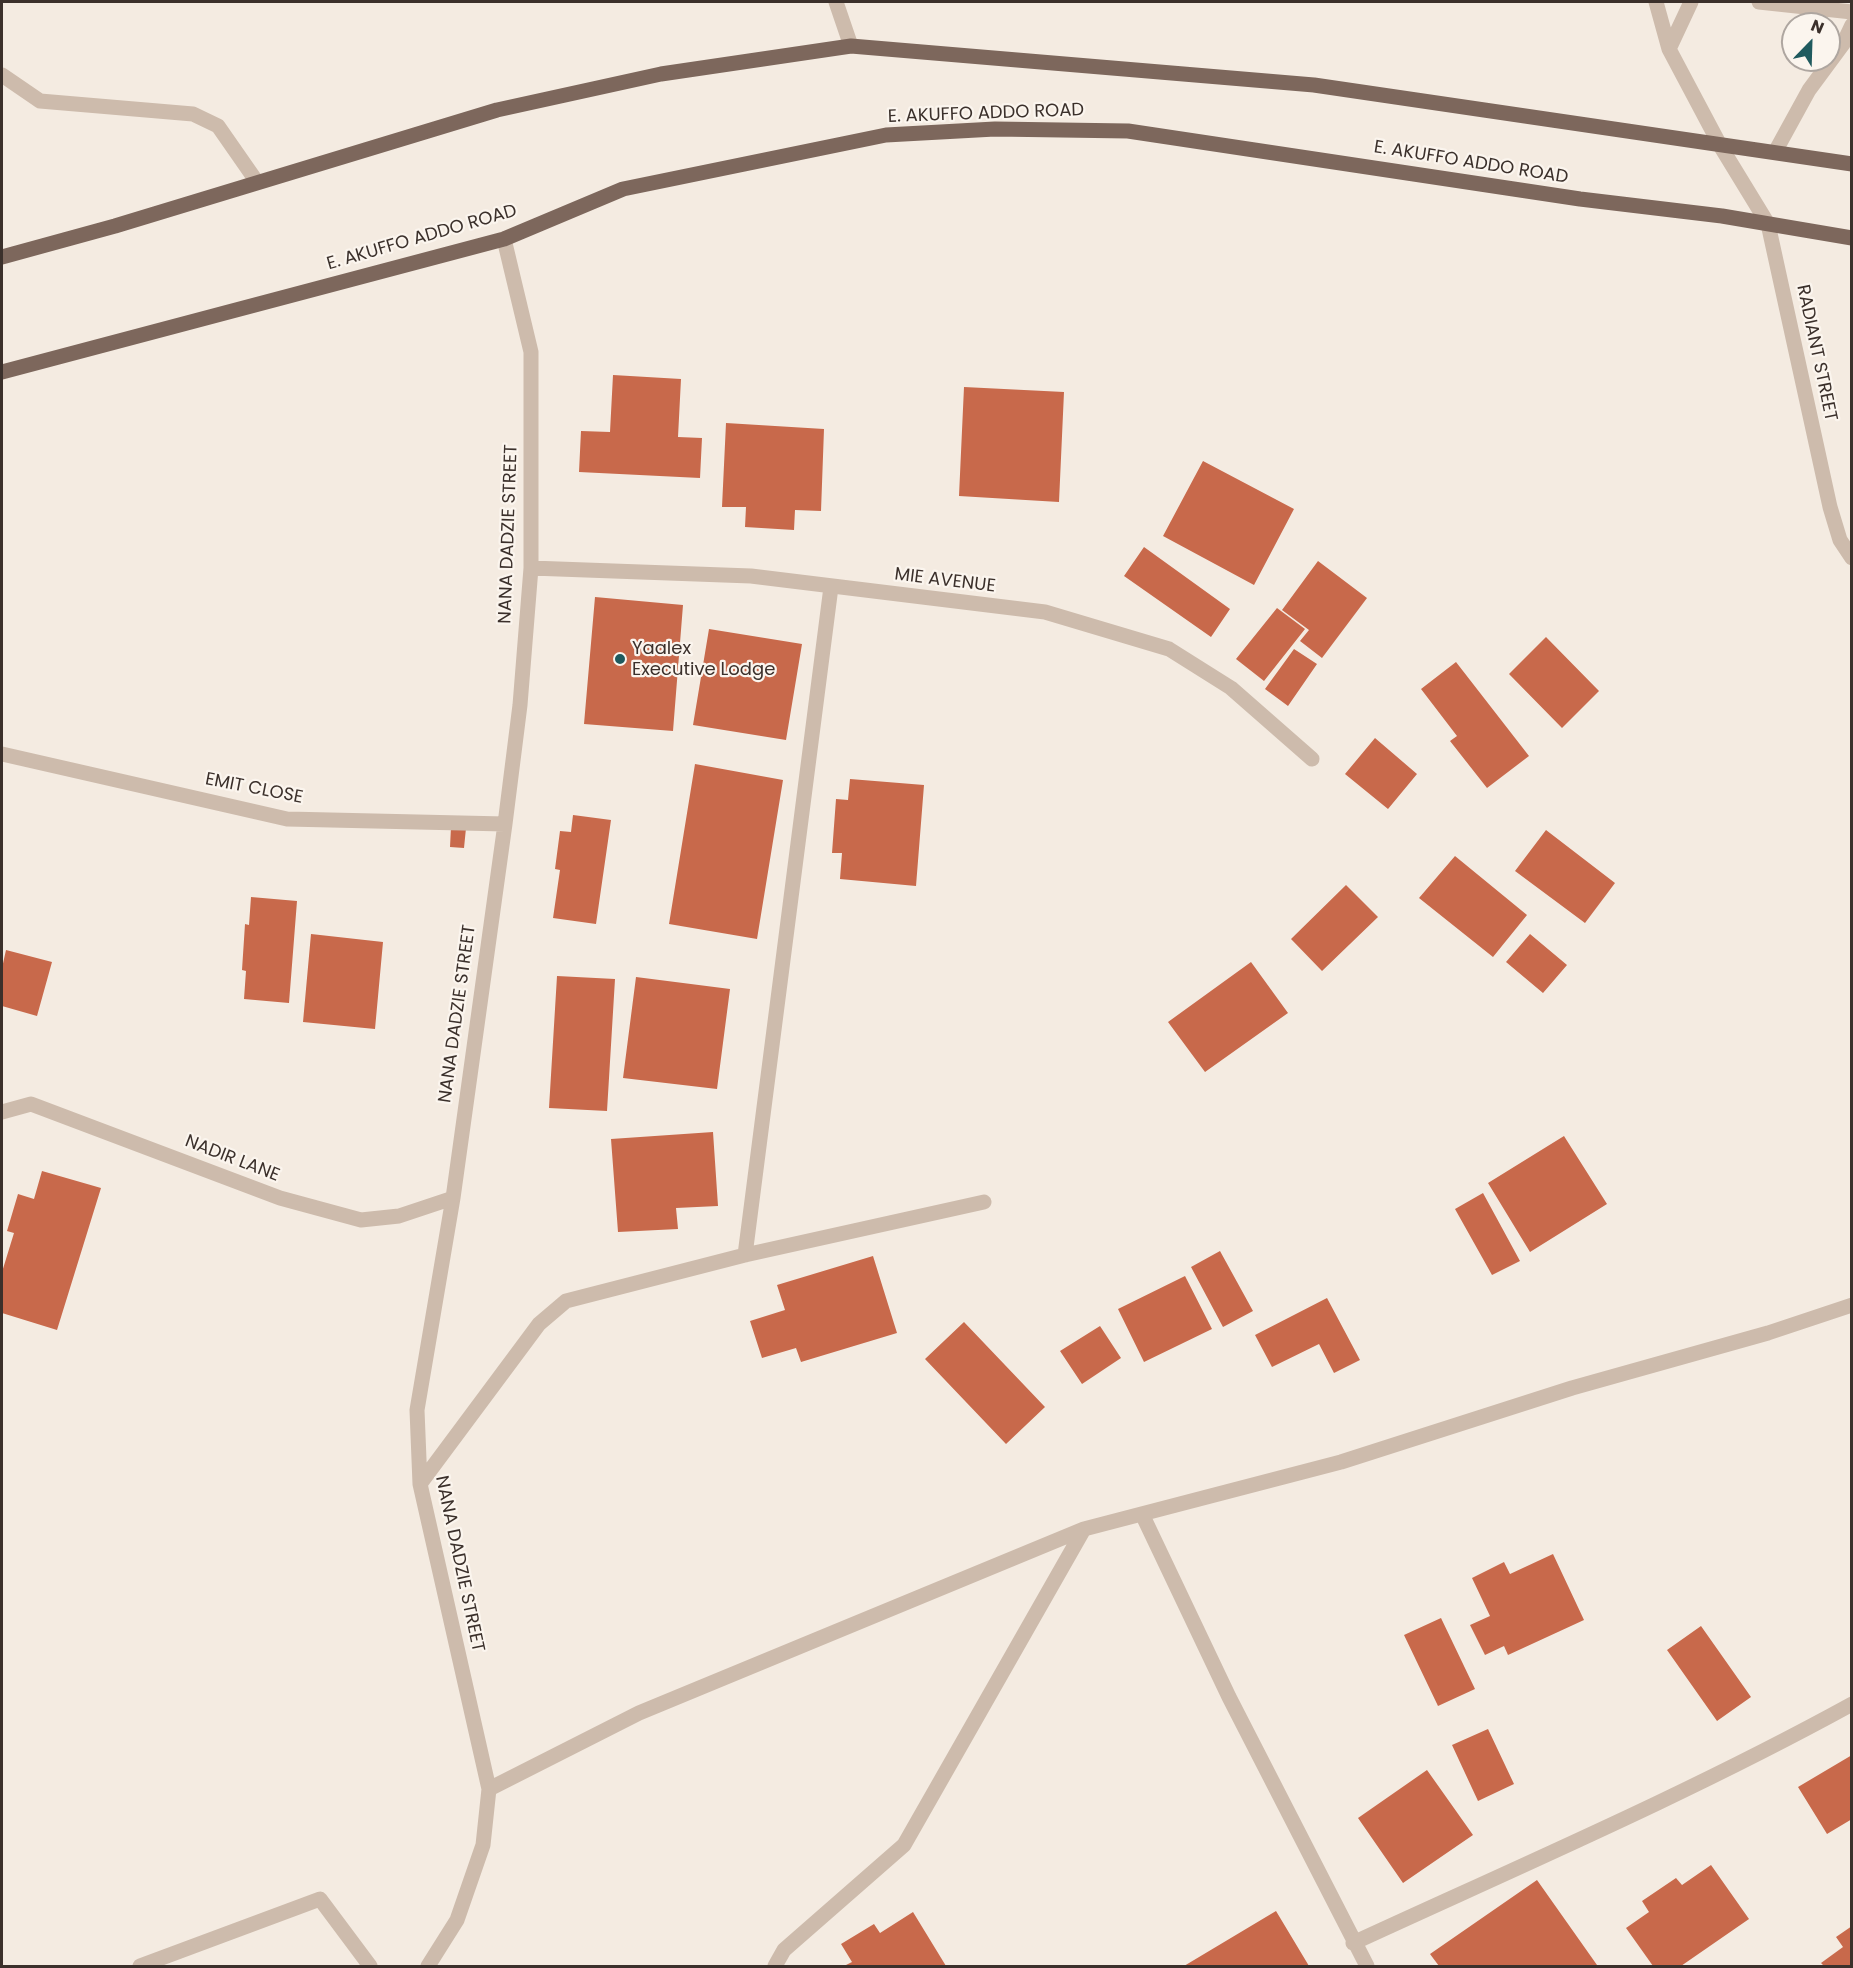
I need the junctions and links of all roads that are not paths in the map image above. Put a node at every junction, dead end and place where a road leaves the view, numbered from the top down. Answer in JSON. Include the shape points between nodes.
{"nodes":[{"id":1,"x":836,"y":2,"type":"edge"},
{"id":2,"x":1656,"y":2,"type":"edge"},
{"id":3,"x":1691,"y":2,"type":"edge"},
{"id":4,"x":1759,"y":2,"type":"edge"},
{"id":5,"x":1851,"y":12,"type":"edge"},
{"id":6,"x":1851,"y":25,"type":"edge"},
{"id":7,"x":1847,"y":45,"type":"edge"},
{"id":8,"x":851,"y":46,"type":"junction"},
{"id":9,"x":1670,"y":49,"type":"junction"},
{"id":10,"x":2,"y":75,"type":"edge"},
{"id":11,"x":1721,"y":147,"type":"junction"},
{"id":12,"x":1775,"y":152,"type":"junction"},
{"id":13,"x":1851,"y":164,"type":"edge"},
{"id":14,"x":257,"y":182,"type":"junction"},
{"id":15,"x":1768,"y":224,"type":"junction"},
{"id":16,"x":1851,"y":238,"type":"edge"},
{"id":17,"x":504,"y":239,"type":"junction"},
{"id":18,"x":2,"y":257,"type":"edge"},
{"id":19,"x":2,"y":372,"type":"edge"},
{"id":20,"x":1851,"y":558,"type":"edge"},
{"id":21,"x":531,"y":568,"type":"junction"},
{"id":22,"x":831,"y":586,"type":"junction"},
{"id":23,"x":2,"y":754,"type":"edge"},
{"id":24,"x":1312,"y":759,"type":"dead end"},
{"id":25,"x":505,"y":825,"type":"junction"},
{"id":26,"x":2,"y":1112,"type":"edge"},
{"id":27,"x":453,"y":1198,"type":"junction"},
{"id":28,"x":984,"y":1202,"type":"dead end"},
{"id":29,"x":745,"y":1255,"type":"junction"},
{"id":30,"x":1851,"y":1305,"type":"edge"},
{"id":31,"x":420,"y":1484,"type":"junction"},
{"id":32,"x":1142,"y":1514,"type":"junction"},
{"id":33,"x":1084,"y":1529,"type":"junction"},
{"id":34,"x":1851,"y":1704,"type":"edge"},
{"id":35,"x":489,"y":1789,"type":"junction"},
{"id":36,"x":1353,"y":1943,"type":"junction"},
{"id":37,"x":140,"y":1966,"type":"edge"},
{"id":38,"x":370,"y":1966,"type":"edge"},
{"id":39,"x":428,"y":1966,"type":"edge"},
{"id":40,"x":775,"y":1966,"type":"edge"},
{"id":41,"x":1367,"y":1966,"type":"edge"}],
"edges":[{"from":1,"to":8,"type":"street"},
{"from":2,"to":9,"type":"street","name":"RADIANT STREET"},
{"from":3,"to":9,"type":"street"},
{"from":4,"to":5,"type":"street"},
{"from":6,"to":7,"type":"street"},
{"from":7,"to":12,"type":"street","via":[[1809,90]]},
{"from":8,"to":11,"type":"main road","via":[[1314,85]]},
{"from":8,"to":14,"type":"main road","via":[[661,74],[497,110]]},
{"from":9,"to":11,"type":"street","name":"RADIANT STREET"},
{"from":10,"to":14,"type":"street","via":[[40,101],[193,114],[218,126]]},
{"from":11,"to":12,"type":"main road"},
{"from":11,"to":15,"type":"street","name":"RADIANT STREET"},
{"from":12,"to":13,"type":"main road"},
{"from":14,"to":18,"type":"main road"},
{"from":15,"to":16,"type":"main road","name":"E. AKUFFO ADDO ROAD"},
{"from":15,"to":17,"type":"main road","name":"E. AKUFFO ADDO ROAD","via":[[1128,131],[995,129],[886,135],[623,189]]},
{"from":15,"to":20,"type":"street","name":"RADIANT STREET","via":[[1830,507],[1840,540]]},
{"from":17,"to":19,"type":"main road","name":"E. AKUFFO ADDO ROAD"},
{"from":17,"to":21,"type":"street","name":"NANA DADZIE STREET","via":[[531,352]]},
{"from":21,"to":22,"type":"street","name":"MIE AVENUE","via":[[751,576]]},
{"from":21,"to":25,"type":"street","name":"NANA DADZIE STREET"},
{"from":22,"to":24,"type":"street","name":"MIE AVENUE","via":[[1045,612],[1169,648],[1231,688]]},
{"from":22,"to":29,"type":"street"},
{"from":23,"to":25,"type":"street","name":"EMIT CLOSE","via":[[287,819]]},
{"from":25,"to":27,"type":"street","name":"NANA DADZIE STREET"},
{"from":26,"to":27,"type":"street","name":"NADIR LANE","via":[[31,1104],[280,1198],[362,1220],[399,1216]]},
{"from":27,"to":31,"type":"street","name":"NANA DADZIE STREET","via":[[417,1410]]},
{"from":28,"to":29,"type":"street"},
{"from":29,"to":31,"type":"street","via":[[566,1301],[539,1324]]},
{"from":30,"to":32,"type":"street","via":[[1341,1462]]},
{"from":31,"to":35,"type":"street","name":"NANA DADZIE STREET"},
{"from":32,"to":33,"type":"street"},
{"from":32,"to":36,"type":"street"},
{"from":33,"to":35,"type":"street","via":[[639,1713]]},
{"from":33,"to":40,"type":"street","via":[[904,1845],[784,1950]]},
{"from":34,"to":36,"type":"street","via":[[1608,1826]]},
{"from":35,"to":39,"type":"street","name":"NANA DADZIE STREET","via":[[483,1845],[457,1920]]},
{"from":36,"to":41,"type":"street"},
{"from":37,"to":38,"type":"street","via":[[320,1899]]}]}
